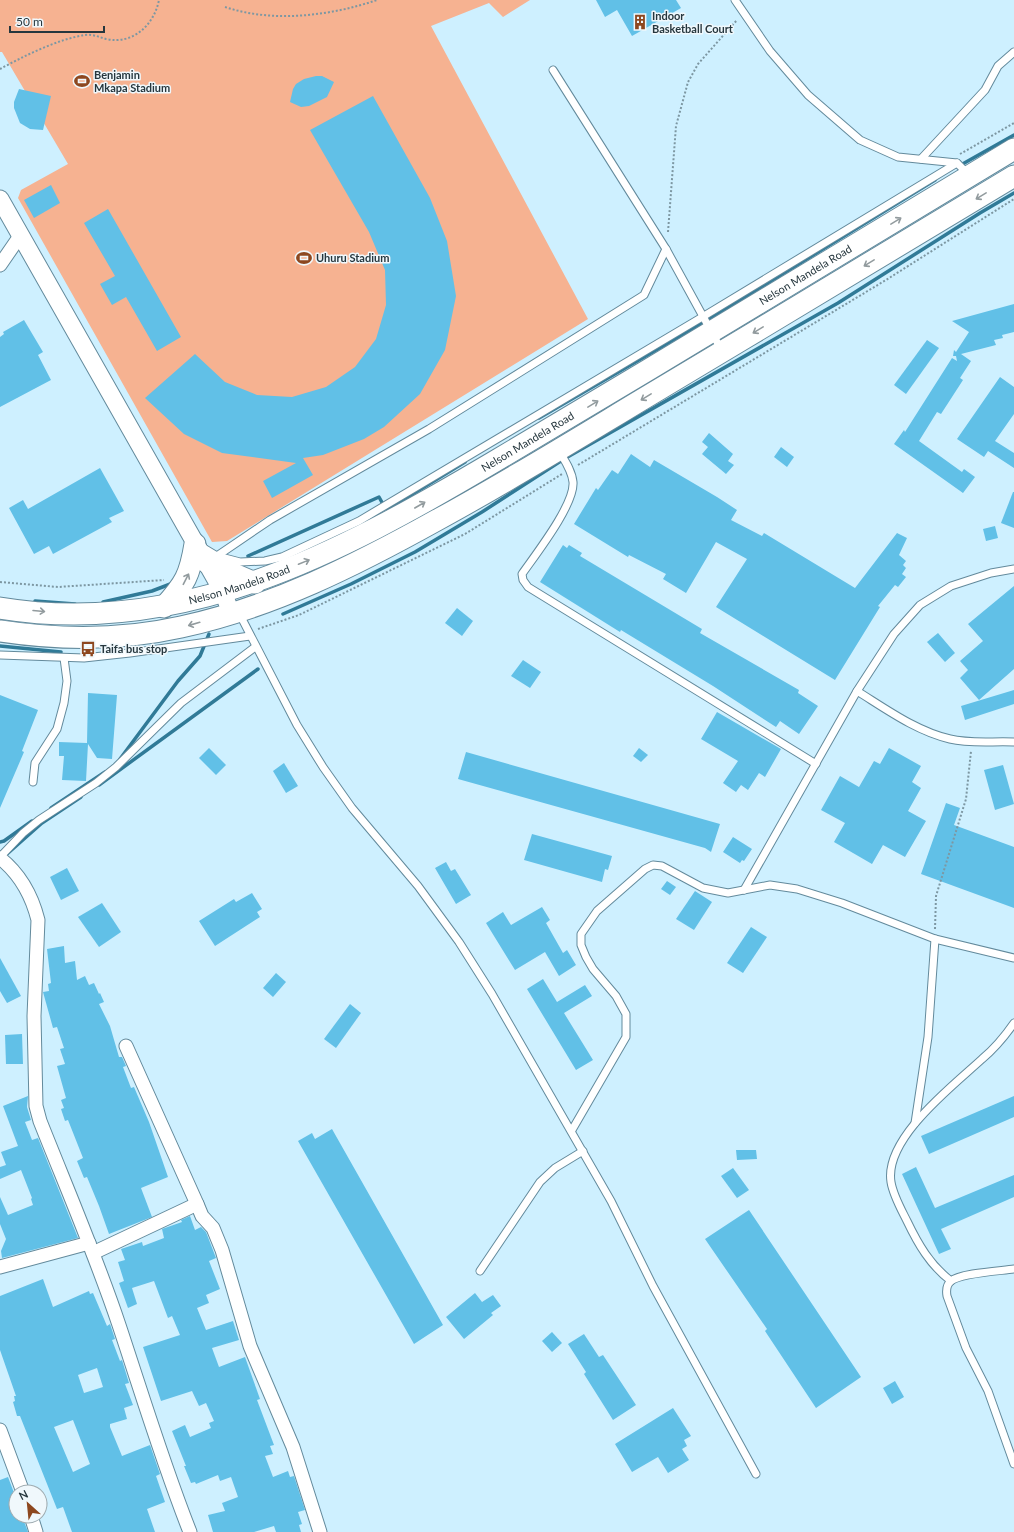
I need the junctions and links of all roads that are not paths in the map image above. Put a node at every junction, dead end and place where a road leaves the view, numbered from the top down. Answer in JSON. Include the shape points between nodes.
{"nodes":[{"id":1,"x":735,"y":0,"type":"edge"},
{"id":2,"x":1014,"y":52,"type":"edge"},
{"id":3,"x":553,"y":70,"type":"dead end"},
{"id":4,"x":1014,"y":149,"type":"edge"},
{"id":5,"x":921,"y":159,"type":"junction"},
{"id":6,"x":964,"y":170,"type":"junction"},
{"id":7,"x":1014,"y":176,"type":"edge"},
{"id":8,"x":0,"y":199,"type":"edge"},
{"id":9,"x":20,"y":236,"type":"junction"},
{"id":10,"x":666,"y":249,"type":"junction"},
{"id":11,"x":2,"y":258,"type":"edge"},
{"id":12,"x":708,"y":324,"type":"junction"},
{"id":13,"x":722,"y":352,"type":"junction"},
{"id":14,"x":558,"y":450,"type":"junction"},
{"id":15,"x":195,"y":544,"type":"junction"},
{"id":16,"x":211,"y":559,"type":"junction"},
{"id":17,"x":1014,"y":569,"type":"edge"},
{"id":18,"x":255,"y":583,"type":"junction"},
{"id":19,"x":223,"y":592,"type":"junction"},
{"id":20,"x":164,"y":607,"type":"junction"},
{"id":21,"x":0,"y":608,"type":"edge"},
{"id":22,"x":234,"y":612,"type":"junction"},
{"id":23,"x":0,"y":631,"type":"edge"},
{"id":24,"x":250,"y":636,"type":"junction"},
{"id":25,"x":255,"y":646,"type":"junction"},
{"id":26,"x":0,"y":654,"type":"edge"},
{"id":27,"x":64,"y":658,"type":"junction"},
{"id":28,"x":857,"y":691,"type":"junction"},
{"id":29,"x":1014,"y":742,"type":"edge"},
{"id":30,"x":816,"y":764,"type":"junction"},
{"id":31,"x":34,"y":782,"type":"dead end"},
{"id":32,"x":0,"y":858,"type":"edge"},
{"id":33,"x":744,"y":890,"type":"junction"},
{"id":34,"x":934,"y":939,"type":"junction"},
{"id":35,"x":1014,"y":958,"type":"edge"},
{"id":36,"x":1014,"y":1023,"type":"edge"},
{"id":37,"x":126,"y":1046,"type":"dead end"},
{"id":38,"x":915,"y":1123,"type":"junction"},
{"id":39,"x":572,"y":1130,"type":"junction"},
{"id":40,"x":583,"y":1151,"type":"junction"},
{"id":41,"x":197,"y":1204,"type":"junction"},
{"id":42,"x":91,"y":1248,"type":"junction"},
{"id":43,"x":0,"y":1267,"type":"edge"},
{"id":44,"x":1014,"y":1269,"type":"edge"},
{"id":45,"x":480,"y":1271,"type":"dead end"},
{"id":46,"x":951,"y":1281,"type":"junction"},
{"id":47,"x":0,"y":1430,"type":"edge"},
{"id":48,"x":1014,"y":1464,"type":"edge"},
{"id":49,"x":756,"y":1474,"type":"dead end"},
{"id":50,"x":20,"y":1484,"type":"edge"},
{"id":51,"x":190,"y":1532,"type":"edge"},
{"id":52,"x":320,"y":1532,"type":"edge"}],
"edges":[{"from":1,"to":5,"type":"lane","via":[[770,51],[808,95],[860,140],[898,157]]},
{"from":2,"to":5,"type":"lane","via":[[998,66],[985,90]]},
{"from":3,"to":10,"type":"lane"},
{"from":4,"to":6,"type":"main road","name":"Nelson Mandela Road"},
{"from":5,"to":6,"type":"lane","via":[[947,162]]},
{"from":6,"to":12,"type":"main road","name":"Nelson Mandela Road"},
{"from":7,"to":13,"type":"main road","name":"Nelson Mandela Road","one_way":true},
{"from":8,"to":9,"type":"street"},
{"from":9,"to":11,"type":"street"},
{"from":9,"to":15,"type":"street"},
{"from":10,"to":12,"type":"lane"},
{"from":10,"to":16,"type":"lane","via":[[644,295],[429,429],[270,520]]},
{"from":12,"to":13,"type":"lane"},
{"from":12,"to":16,"type":"lane","via":[[359,521],[282,557],[246,562]]},
{"from":18,"to":12,"type":"main road","name":"Nelson Mandela Road","one_way":true,"via":[[313,559],[409,512]]},
{"from":13,"to":14,"type":"main road","name":"Nelson Mandela Road","one_way":true},
{"from":14,"to":22,"type":"main road","name":"Nelson Mandela Road","via":[[478,498],[348,568],[286,596]]},
{"from":14,"to":30,"type":"lane","via":[[570,469],[572,496],[522,574],[522,580],[528,587]]},
{"from":15,"to":16,"type":"street"},
{"from":20,"to":15,"type":"main road","one_way":true,"via":[[180,590],[188,575]]},
{"from":16,"to":18,"type":"main road"},
{"from":16,"to":19,"type":"street"},
{"from":17,"to":28,"type":"lane","via":[[991,573],[951,586],[920,605],[894,634]]},
{"from":18,"to":19,"type":"main road","name":"Nelson Mandela Road"},
{"from":19,"to":20,"type":"main road","name":"Nelson Mandela Road"},
{"from":19,"to":22,"type":"street"},
{"from":21,"to":20,"type":"main road","name":"Nelson Mandela Road","one_way":true,"via":[[120,613]]},
{"from":22,"to":23,"type":"main road","name":"Nelson Mandela Road","one_way":true,"via":[[182,627],[143,634],[92,637]]},
{"from":22,"to":24,"type":"lane"},
{"from":24,"to":25,"type":"lane"},
{"from":24,"to":27,"type":"lane","via":[[130,653]]},
{"from":25,"to":32,"type":"lane","via":[[181,703],[116,767],[23,833]]},
{"from":25,"to":39,"type":"lane","via":[[322,767],[352,808],[418,886],[459,942]]},
{"from":26,"to":27,"type":"lane"},
{"from":27,"to":31,"type":"lane","via":[[67,681],[64,703],[57,728],[35,763]]},
{"from":28,"to":29,"type":"lane","via":[[905,721],[950,739]]},
{"from":28,"to":30,"type":"lane"},
{"from":30,"to":33,"type":"lane"},
{"from":32,"to":42,"type":"street","via":[[11,867],[35,907],[38,920],[34,1016],[36,1106]]},
{"from":33,"to":34,"type":"lane","via":[[770,885],[797,889],[842,903]]},
{"from":33,"to":39,"type":"lane","via":[[728,893],[703,888],[662,866],[653,865],[597,911],[585,925],[581,934],[584,951],[593,969],[616,996],[626,1014],[626,1037]]},
{"from":34,"to":35,"type":"lane"},
{"from":34,"to":38,"type":"lane","via":[[928,1037]]},
{"from":36,"to":38,"type":"lane","via":[[983,1059],[951,1085]]},
{"from":37,"to":41,"type":"street"},
{"from":38,"to":46,"type":"lane","via":[[892,1164],[891,1181],[899,1206],[922,1248],[939,1272]]},
{"from":39,"to":40,"type":"lane"},
{"from":40,"to":45,"type":"lane","via":[[555,1168],[540,1182]]},
{"from":40,"to":49,"type":"lane","via":[[653,1286]]},
{"from":41,"to":42,"type":"street"},
{"from":41,"to":52,"type":"street","via":[[202,1216],[213,1228],[222,1250],[250,1346],[293,1447]]},
{"from":42,"to":43,"type":"street"},
{"from":42,"to":51,"type":"street"},
{"from":44,"to":46,"type":"lane","via":[[965,1275]]},
{"from":46,"to":48,"type":"lane","via":[[946,1289],[947,1296],[966,1348],[988,1391]]},
{"from":47,"to":50,"type":"street"}]}
